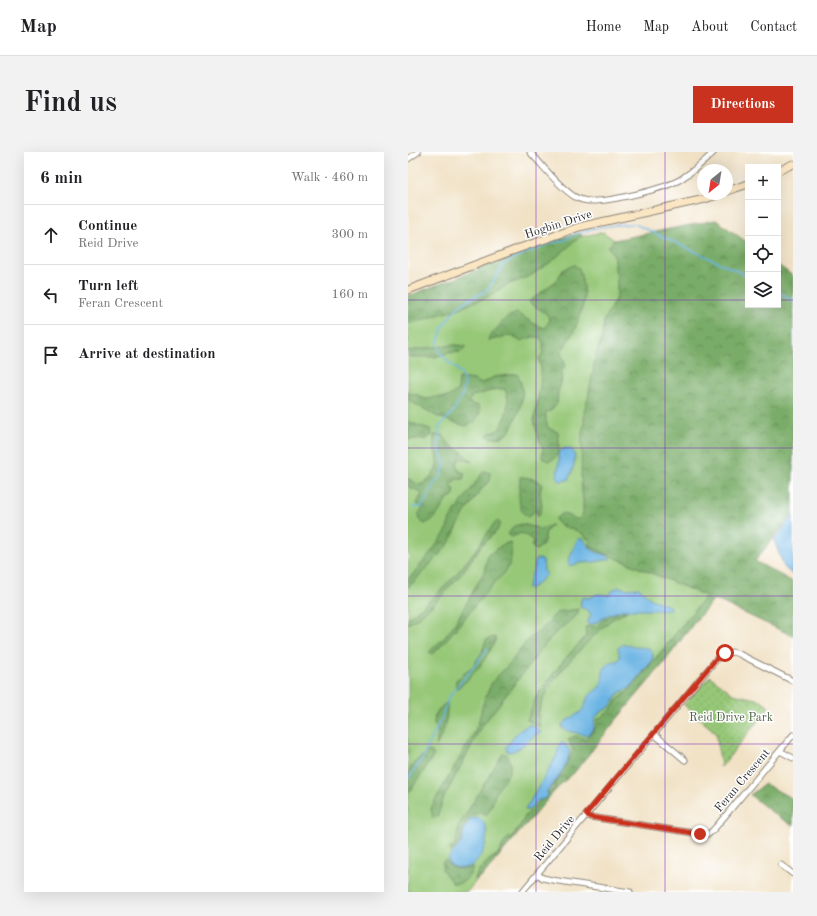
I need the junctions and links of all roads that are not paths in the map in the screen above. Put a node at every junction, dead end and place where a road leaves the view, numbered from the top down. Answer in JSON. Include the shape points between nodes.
{"nodes":[{"id":1,"x":418,"y":152,"type":"edge"},
{"id":2,"x":530,"y":152,"type":"edge"},
{"id":3,"x":714,"y":152,"type":"edge"},
{"id":4,"x":408,"y":159,"type":"edge"},
{"id":5,"x":793,"y":164,"type":"edge"},
{"id":6,"x":781,"y":170,"type":"edge"},
{"id":7,"x":745,"y":185,"type":"edge"},
{"id":8,"x":733,"y":190,"type":"edge"},
{"id":9,"x":700,"y":200,"type":"edge"},
{"id":10,"x":408,"y":290,"type":"edge"},
{"id":11,"x":793,"y":681,"type":"edge"},
{"id":12,"x":654,"y":734,"type":"junction"},
{"id":13,"x":793,"y":735,"type":"edge"},
{"id":14,"x":780,"y":751,"type":"junction"},
{"id":15,"x":793,"y":758,"type":"edge"},
{"id":16,"x":685,"y":760,"type":"dead end"},
{"id":17,"x":586,"y":814,"type":"junction"},
{"id":18,"x":781,"y":865,"type":"dead end"},
{"id":19,"x":537,"y":874,"type":"junction"},
{"id":20,"x":793,"y":874,"type":"edge"},
{"id":21,"x":522,"y":892,"type":"edge"},
{"id":22,"x":630,"y":892,"type":"edge"}],
"edges":[{"from":1,"to":4,"type":"street"},
{"from":2,"to":3,"type":"street","via":[[565,189],[587,201],[608,200],[680,180]]},
{"from":5,"to":6,"type":"main road"},
{"from":7,"to":8,"type":"main road"},
{"from":9,"to":10,"type":"main road","name":"Hogbin Drive","via":[[579,227]]},
{"from":11,"to":12,"type":"street","name":"Reid Drive","via":[[739,654],[732,652],[720,655]]},
{"from":12,"to":16,"type":"street"},
{"from":12,"to":17,"type":"street","name":"Reid Drive"},
{"from":13,"to":14,"type":"street","name":"Feran Crescent"},
{"from":14,"to":15,"type":"street"},
{"from":14,"to":17,"type":"street","name":"Feran Crescent","via":[[709,834],[590,817]]},
{"from":17,"to":19,"type":"street","name":"Reid Drive"},
{"from":18,"to":20,"type":"street"},
{"from":19,"to":21,"type":"street","name":"Reid Drive"},
{"from":19,"to":22,"type":"street","via":[[552,880]]}]}
